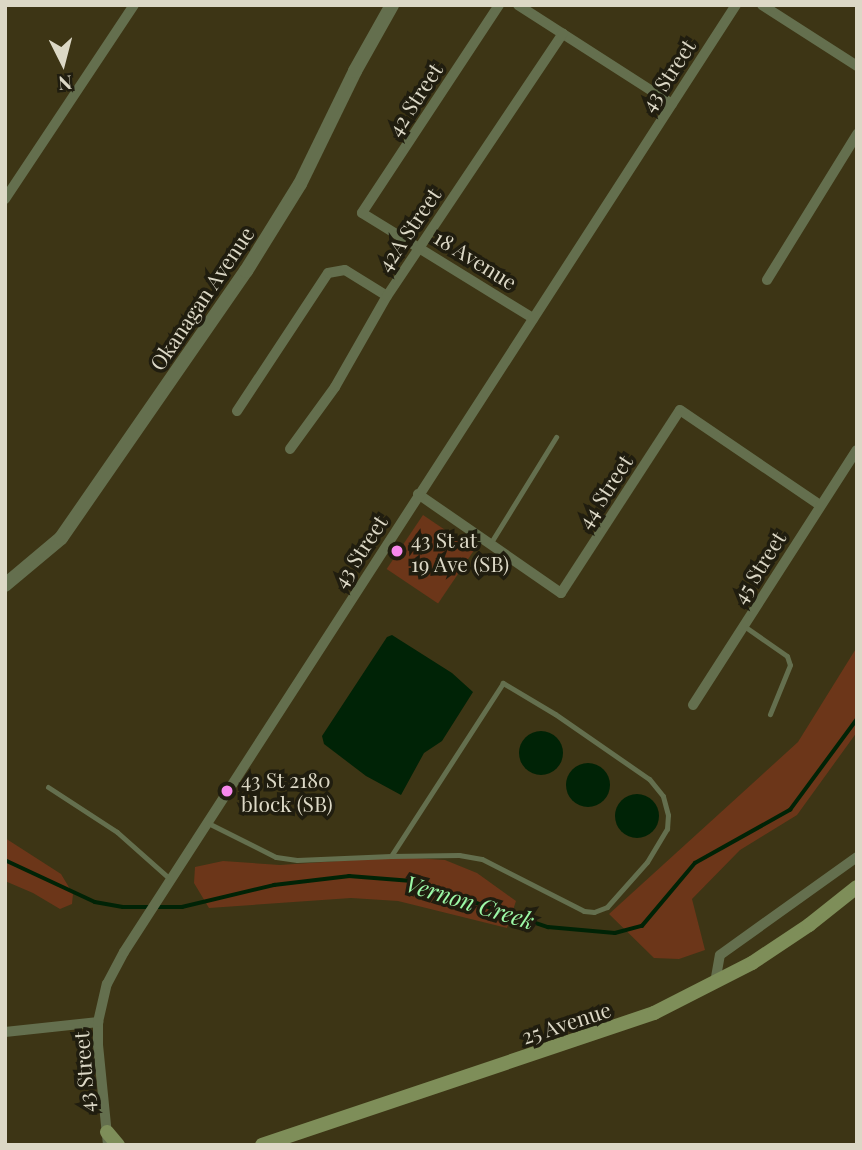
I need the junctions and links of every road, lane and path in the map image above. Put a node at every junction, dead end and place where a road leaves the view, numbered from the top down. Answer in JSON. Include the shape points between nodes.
{"nodes":[{"id":1,"x":134,"y":5,"type":"edge"},
{"id":2,"x":392,"y":5,"type":"edge"},
{"id":3,"x":499,"y":5,"type":"edge"},
{"id":4,"x":518,"y":5,"type":"edge"},
{"id":5,"x":736,"y":5,"type":"edge"},
{"id":6,"x":762,"y":5,"type":"edge"},
{"id":7,"x":563,"y":33,"type":"junction"},
{"id":8,"x":857,"y":66,"type":"edge"},
{"id":9,"x":672,"y":104,"type":"junction"},
{"id":10,"x":857,"y":134,"type":"edge"},
{"id":11,"x":5,"y":199,"type":"edge"},
{"id":12,"x":362,"y":213,"type":"joint"},
{"id":13,"x":420,"y":247,"type":"junction"},
{"id":14,"x":767,"y":280,"type":"dead end"},
{"id":15,"x":387,"y":296,"type":"junction"},
{"id":16,"x":533,"y":318,"type":"junction"},
{"id":17,"x":237,"y":411,"type":"dead end"},
{"id":18,"x":556,"y":437,"type":"dead end"},
{"id":19,"x":289,"y":449,"type":"dead end"},
{"id":20,"x":857,"y":450,"type":"edge"},
{"id":21,"x":418,"y":494,"type":"junction"},
{"id":22,"x":820,"y":505,"type":"junction"},
{"id":23,"x":490,"y":544,"type":"junction"},
{"id":24,"x":5,"y":585,"type":"edge"},
{"id":25,"x":744,"y":626,"type":"junction"},
{"id":26,"x":693,"y":705,"type":"dead end"},
{"id":27,"x":770,"y":714,"type":"dead end"},
{"id":28,"x":48,"y":787,"type":"dead end"},
{"id":29,"x":206,"y":822,"type":"junction"},
{"id":30,"x":391,"y":856,"type":"junction"},
{"id":31,"x":857,"y":858,"type":"edge"},
{"id":32,"x":170,"y":878,"type":"junction"},
{"id":33,"x":857,"y":887,"type":"edge"},
{"id":34,"x":716,"y":977,"type":"dead end"},
{"id":35,"x":98,"y":1022,"type":"junction"},
{"id":36,"x":5,"y":1032,"type":"edge"},
{"id":37,"x":108,"y":1138,"type":"edge"},
{"id":38,"x":118,"y":1145,"type":"edge"},
{"id":39,"x":262,"y":1145,"type":"edge"}],
"edges":[{"from":1,"to":11,"type":"street"},
{"from":2,"to":24,"type":"street","name":"Okanagan Avenue","via":[[300,184],[246,271],[61,538]]},
{"from":3,"to":12,"type":"street","name":"42 Street"},
{"from":4,"to":7,"type":"street"},
{"from":5,"to":9,"type":"street","name":"43 Street"},
{"from":6,"to":8,"type":"street"},
{"from":7,"to":9,"type":"street"},
{"from":7,"to":13,"type":"street","name":"42A Street"},
{"from":9,"to":16,"type":"street","name":"43 Street"},
{"from":10,"to":14,"type":"street"},
{"from":12,"to":13,"type":"street","name":"18 Avenue"},
{"from":13,"to":15,"type":"street","name":"42A Street"},
{"from":13,"to":16,"type":"street","name":"18 Avenue"},
{"from":15,"to":17,"type":"street","via":[[345,270],[328,273]]},
{"from":15,"to":19,"type":"street","name":"42A Street","via":[[335,387]]},
{"from":16,"to":21,"type":"street","name":"43 Street"},
{"from":18,"to":23,"type":"lane"},
{"from":20,"to":22,"type":"street","name":"45 Street"},
{"from":21,"to":23,"type":"street"},
{"from":21,"to":29,"type":"street","name":"43 Street"},
{"from":22,"to":23,"type":"street","name":"44 Street","via":[[680,410],[561,593]]},
{"from":22,"to":25,"type":"street","name":"45 Street"},
{"from":25,"to":26,"type":"street","name":"45 Street"},
{"from":25,"to":27,"type":"lane","via":[[787,656],[790,665]]},
{"from":28,"to":32,"type":"lane","via":[[117,832]]},
{"from":29,"to":30,"type":"lane","via":[[276,857]]},
{"from":29,"to":32,"type":"street","name":"43 Street"},
{"from":30,"to":30,"type":"lane","via":[[482,859],[594,912],[607,907],[647,862],[667,829],[668,815],[663,796],[649,779],[503,683]]},
{"from":31,"to":34,"type":"street","via":[[720,956]]},
{"from":32,"to":35,"type":"street","name":"43 Street","via":[[107,984]]},
{"from":33,"to":39,"type":"main road","name":"25 Avenue","via":[[752,963],[654,1013]]},
{"from":35,"to":36,"type":"street"},
{"from":35,"to":37,"type":"street","name":"43 Street"},
{"from":37,"to":38,"type":"main road"}]}
